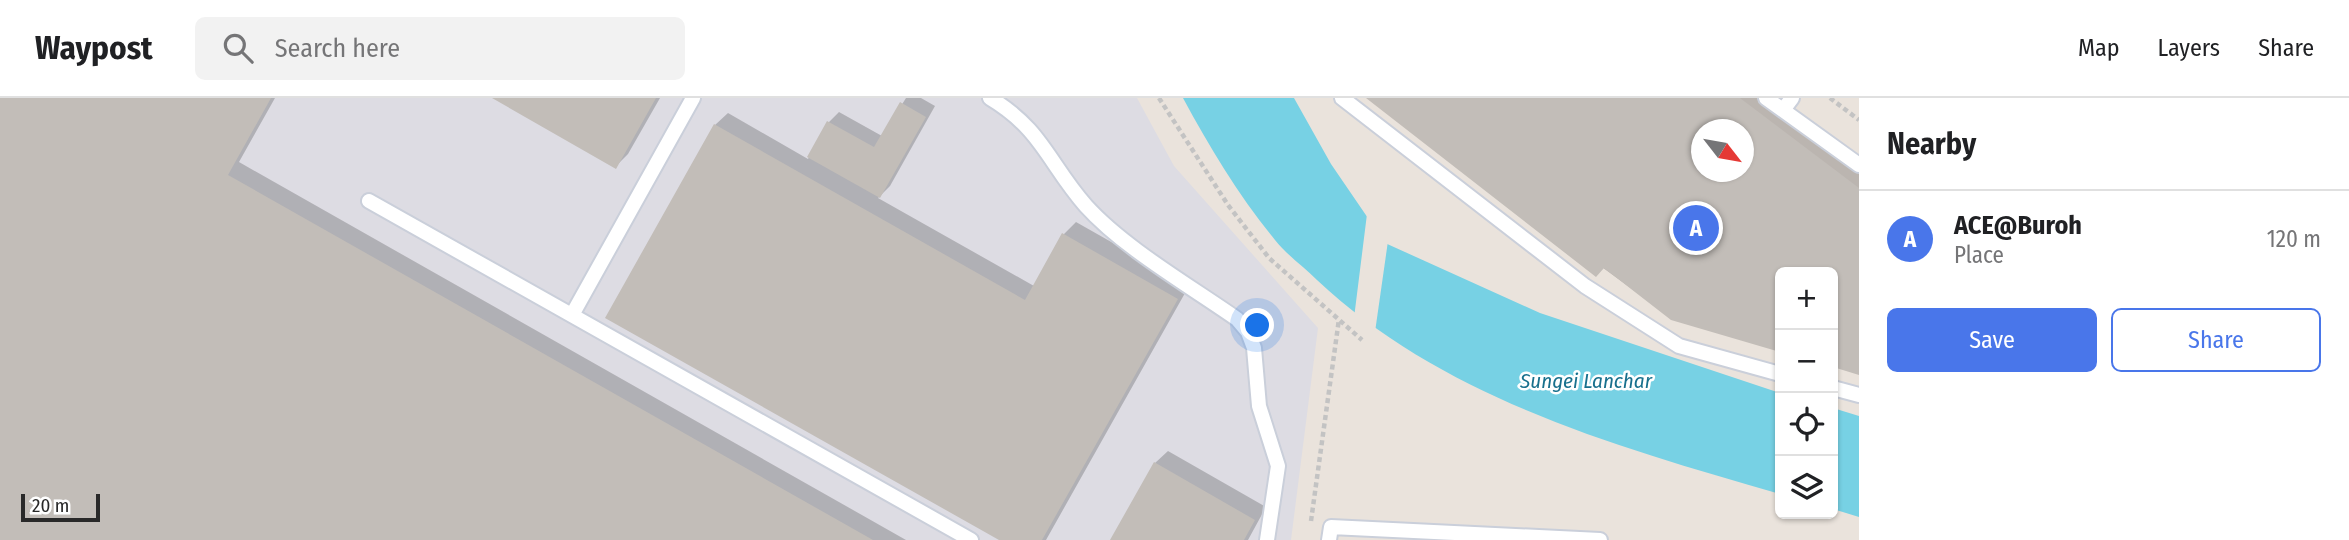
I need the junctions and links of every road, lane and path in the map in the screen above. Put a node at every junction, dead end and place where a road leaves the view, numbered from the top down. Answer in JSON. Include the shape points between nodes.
{"nodes":[{"id":1,"x":694,"y":98,"type":"edge"},
{"id":2,"x":990,"y":98,"type":"edge"},
{"id":3,"x":1159,"y":98,"type":"edge"},
{"id":4,"x":1342,"y":98,"type":"edge"},
{"id":5,"x":1766,"y":98,"type":"edge"},
{"id":6,"x":1792,"y":98,"type":"edge"},
{"id":7,"x":1829,"y":98,"type":"edge"},
{"id":8,"x":1783,"y":110,"type":"junction"},
{"id":9,"x":1859,"y":120,"type":"edge"},
{"id":10,"x":1859,"y":165,"type":"edge"},
{"id":11,"x":369,"y":201,"type":"dead end"},
{"id":12,"x":572,"y":315,"type":"junction"},
{"id":13,"x":1339,"y":318,"type":"junction"},
{"id":14,"x":1362,"y":340,"type":"dead end"},
{"id":15,"x":1775,"y":373,"type":"edge"},
{"id":16,"x":1838,"y":389,"type":"edge"},
{"id":17,"x":1859,"y":395,"type":"edge"},
{"id":18,"x":1310,"y":527,"type":"dead end"},
{"id":19,"x":971,"y":540,"type":"edge"},
{"id":20,"x":1267,"y":540,"type":"edge"},
{"id":21,"x":1329,"y":540,"type":"edge"},
{"id":22,"x":1600,"y":540,"type":"edge"}],
"edges":[{"from":1,"to":12,"type":"lane"},
{"from":2,"to":20,"type":"lane","via":[[1027,125],[1085,205],[1108,227],[1237,319],[1248,332],[1254,348],[1259,406],[1278,466]]},
{"from":3,"to":13,"type":"path","via":[[1228,205],[1269,257]]},
{"from":4,"to":15,"type":"lane","via":[[1585,286],[1679,346]]},
{"from":5,"to":8,"type":"lane"},
{"from":6,"to":8,"type":"lane"},
{"from":7,"to":9,"type":"path"},
{"from":8,"to":10,"type":"lane"},
{"from":11,"to":12,"type":"lane"},
{"from":12,"to":19,"type":"lane"},
{"from":13,"to":14,"type":"path"},
{"from":13,"to":18,"type":"path"},
{"from":16,"to":17,"type":"lane"},
{"from":21,"to":22,"type":"lane","via":[[1331,527]]}]}
